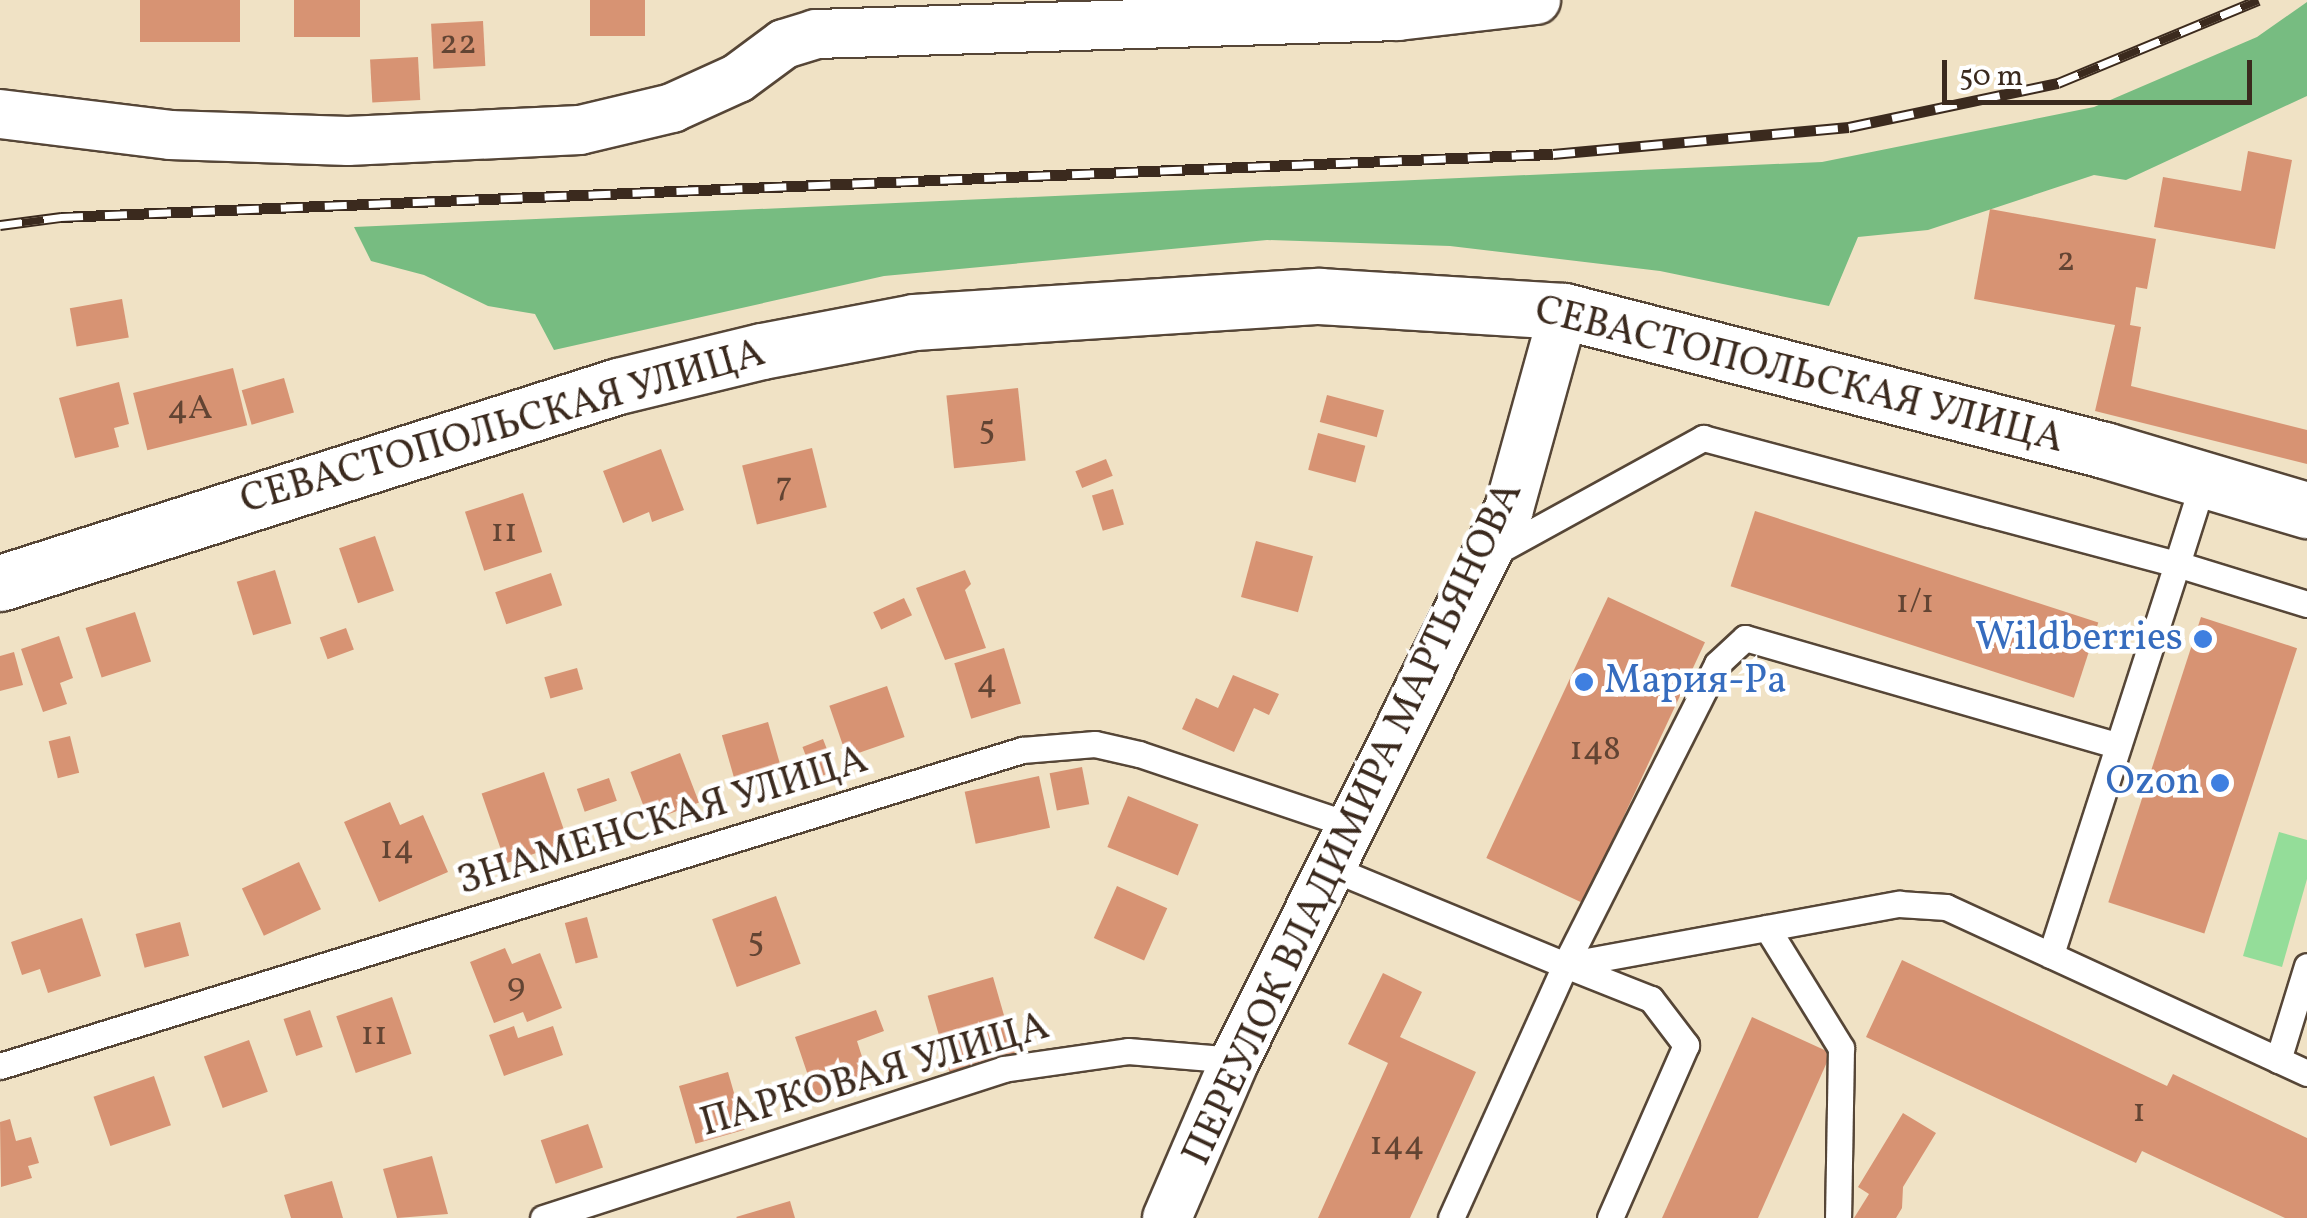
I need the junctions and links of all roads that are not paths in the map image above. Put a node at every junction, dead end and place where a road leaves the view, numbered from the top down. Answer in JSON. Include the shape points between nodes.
{"nodes":[{"id":1,"x":1536,"y":0,"type":"edge"},
{"id":2,"x":1126,"y":8,"type":"edge"},
{"id":3,"x":0,"y":114,"type":"edge"},
{"id":4,"x":1564,"y":311,"type":"junction"},
{"id":5,"x":2204,"y":479,"type":"junction"},
{"id":6,"x":2307,"y":510,"type":"edge"},
{"id":7,"x":1488,"y":556,"type":"junction"},
{"id":8,"x":2177,"y":564,"type":"junction"},
{"id":9,"x":0,"y":583,"type":"edge"},
{"id":10,"x":2307,"y":604,"type":"edge"},
{"id":11,"x":2118,"y":746,"type":"junction"},
{"id":12,"x":1350,"y":824,"type":"junction"},
{"id":13,"x":1331,"y":868,"type":"junction"},
{"id":14,"x":1768,"y":928,"type":"junction"},
{"id":15,"x":2051,"y":956,"type":"junction"},
{"id":16,"x":1564,"y":965,"type":"junction"},
{"id":17,"x":2307,"y":966,"type":"edge"},
{"id":18,"x":1236,"y":1060,"type":"junction"},
{"id":19,"x":2278,"y":1060,"type":"junction"},
{"id":20,"x":0,"y":1066,"type":"edge"},
{"id":21,"x":2307,"y":1074,"type":"edge"},
{"id":22,"x":542,"y":1218,"type":"edge"},
{"id":23,"x":1167,"y":1218,"type":"edge"},
{"id":24,"x":1450,"y":1218,"type":"edge"},
{"id":25,"x":1610,"y":1218,"type":"edge"},
{"id":26,"x":1838,"y":1218,"type":"edge"}],
"edges":[{"from":1,"to":2,"type":"street","via":[[1398,16]]},
{"from":2,"to":3,"type":"street","via":[[816,34],[784,44],[738,78],[672,108],[580,130],[348,141],[170,134]]},
{"from":4,"to":5,"type":"street","name":"СЕВАСТОПОЛЬСКАЯ УЛИЦА"},
{"from":4,"to":7,"type":"street","name":"ПЕРЕУЛОК ВЛАДИМИРА МАРТЬЯНОВА","via":[[1520,479]]},
{"from":4,"to":9,"type":"street","name":"СЕВАСТОПОЛЬСКАЯ УЛИЦА","via":[[1319,296],[914,322],[618,386]]},
{"from":5,"to":6,"type":"street","name":"СЕВАСТОПОЛЬСКАЯ УЛИЦА"},
{"from":5,"to":8,"type":"lane"},
{"from":7,"to":8,"type":"lane","via":[[1703,438]]},
{"from":7,"to":12,"type":"street","name":"ПЕРЕУЛОК ВЛАДИМИРА МАРТЬЯНОВА"},
{"from":8,"to":10,"type":"lane"},
{"from":8,"to":11,"type":"lane"},
{"from":11,"to":15,"type":"lane"},
{"from":11,"to":16,"type":"lane","via":[[1745,638],[1716,664]]},
{"from":12,"to":13,"type":"street","name":"ПЕРЕУЛОК ВЛАДИМИРА МАРТЬЯНОВА"},
{"from":12,"to":20,"type":"lane","name":"ЗНАМЕНСКАЯ УЛИЦА","via":[[1095,744],[1022,750]]},
{"from":13,"to":16,"type":"lane"},
{"from":13,"to":18,"type":"street","name":"ПЕРЕУЛОК ВЛАДИМИРА МАРТЬЯНОВА"},
{"from":14,"to":15,"type":"lane","via":[[1921,903],[1946,907]]},
{"from":14,"to":16,"type":"lane"},
{"from":14,"to":26,"type":"lane","via":[[1841,1048]]},
{"from":15,"to":19,"type":"lane"},
{"from":16,"to":24,"type":"lane"},
{"from":16,"to":25,"type":"lane","via":[[1651,1000],[1686,1045]]},
{"from":17,"to":19,"type":"lane"},
{"from":18,"to":22,"type":"lane","name":"ПАРКОВАЯ УЛИЦА","via":[[1128,1051],[1002,1069]]},
{"from":18,"to":23,"type":"street","name":"ПЕРЕУЛОК ВЛАДИМИРА МАРТЬЯНОВА"},
{"from":19,"to":21,"type":"lane"}]}
